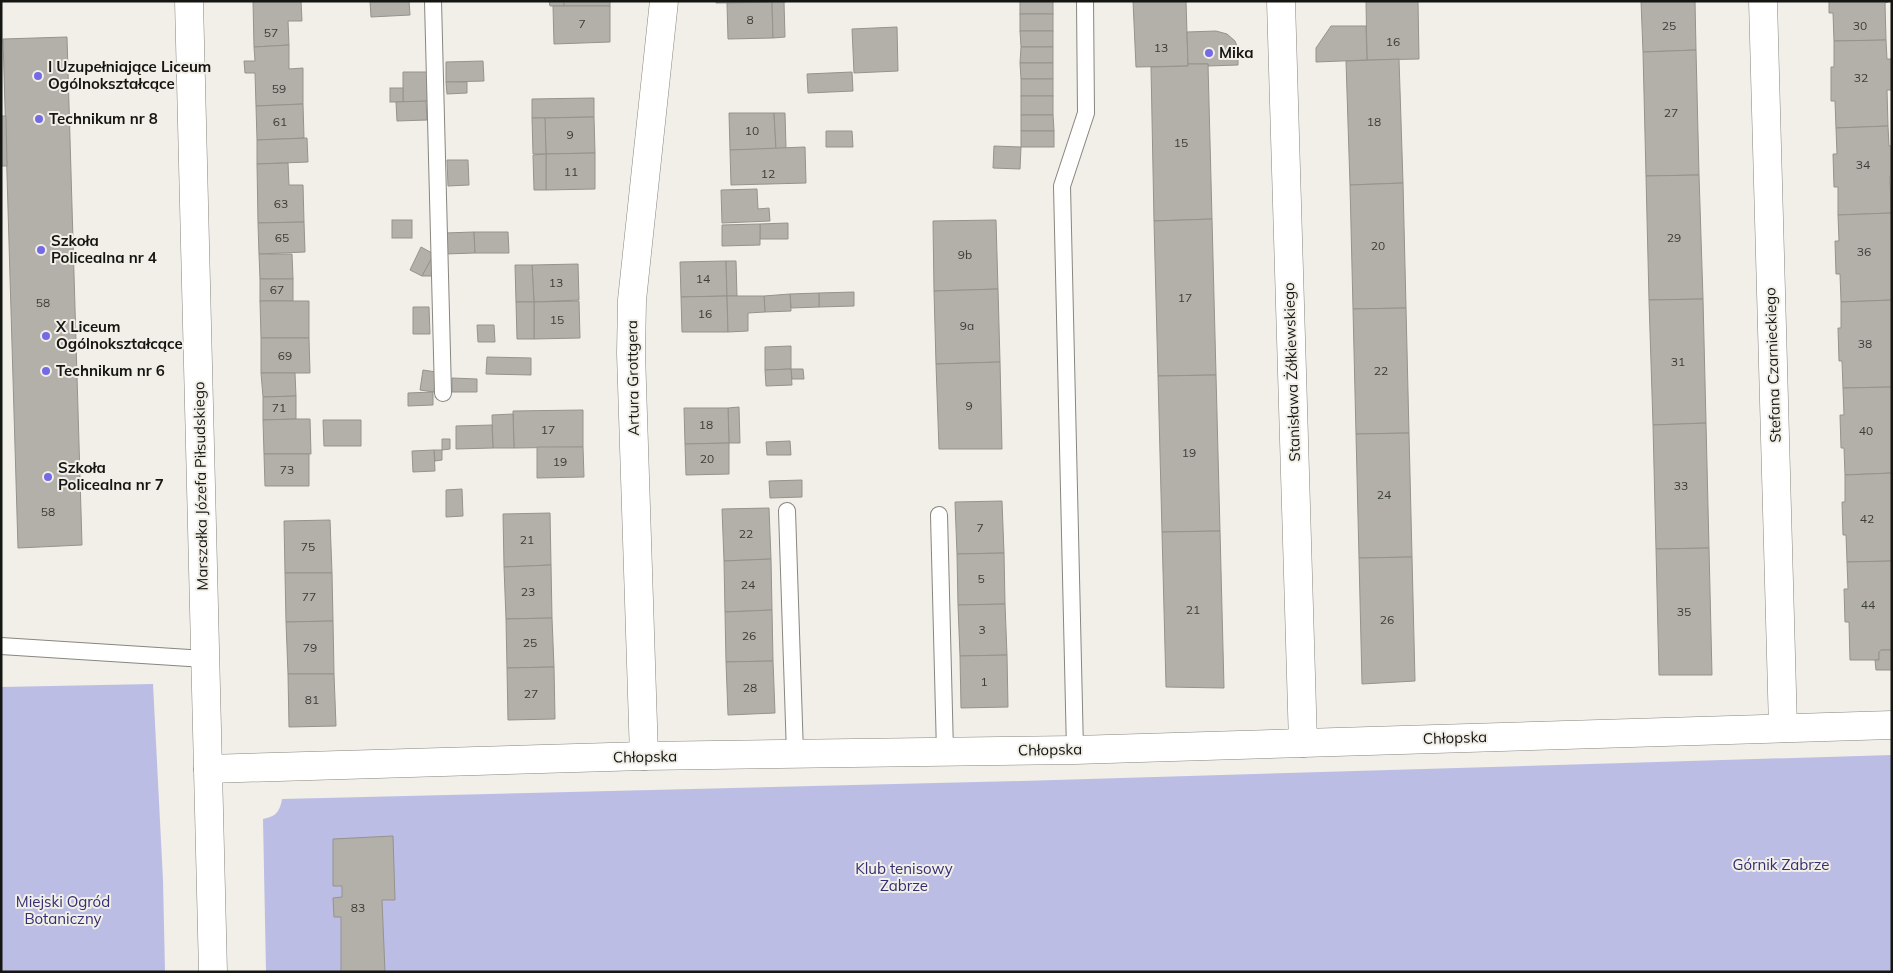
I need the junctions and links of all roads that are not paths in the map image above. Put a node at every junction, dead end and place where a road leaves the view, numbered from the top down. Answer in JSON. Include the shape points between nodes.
{"nodes":[{"id":1,"x":189,"y":1,"type":"edge"},
{"id":2,"x":433,"y":1,"type":"edge"},
{"id":3,"x":664,"y":1,"type":"edge"},
{"id":4,"x":1085,"y":1,"type":"edge"},
{"id":5,"x":1281,"y":1,"type":"edge"},
{"id":6,"x":1763,"y":1,"type":"edge"},
{"id":7,"x":443,"y":393,"type":"dead end"},
{"id":8,"x":787,"y":511,"type":"dead end"},
{"id":9,"x":939,"y":515,"type":"dead end"},
{"id":10,"x":1,"y":646,"type":"edge"},
{"id":11,"x":205,"y":659,"type":"junction"},
{"id":12,"x":1892,"y":725,"type":"edge"},
{"id":13,"x":1783,"y":728,"type":"junction"},
{"id":14,"x":1303,"y":743,"type":"junction"},
{"id":15,"x":1075,"y":750,"type":"junction"},
{"id":16,"x":946,"y":752,"type":"junction"},
{"id":17,"x":795,"y":754,"type":"junction"},
{"id":18,"x":644,"y":756,"type":"junction"},
{"id":19,"x":208,"y":769,"type":"junction"},
{"id":20,"x":212,"y":972,"type":"edge"}],
"edges":[{"from":1,"to":11,"type":"street","name":"Marszałka Józefa Piłsudskiego"},
{"from":2,"to":7,"type":"lane"},
{"from":3,"to":18,"type":"street","name":"Artura Grottgera","via":[[632,300]]},
{"from":4,"to":15,"type":"lane","via":[[1086,113],[1062,186]]},
{"from":5,"to":14,"type":"street","name":"Stanisława Żółkiewskiego"},
{"from":6,"to":13,"type":"street","name":"Stefana Czarnieckiego"},
{"from":8,"to":17,"type":"lane"},
{"from":9,"to":16,"type":"lane"},
{"from":10,"to":11,"type":"lane"},
{"from":11,"to":19,"type":"street","name":"Marszałka Józefa Piłsudskiego"},
{"from":12,"to":13,"type":"street","name":"Chłopska"},
{"from":13,"to":14,"type":"street","name":"Chłopska"},
{"from":14,"to":15,"type":"street","name":"Chłopska"},
{"from":15,"to":16,"type":"street","name":"Chłopska"},
{"from":16,"to":17,"type":"street","name":"Chłopska"},
{"from":17,"to":18,"type":"street","name":"Chłopska"},
{"from":18,"to":19,"type":"street","name":"Chłopska"},
{"from":19,"to":20,"type":"street","name":"Marszałka Józefa Piłsudskiego"}]}
